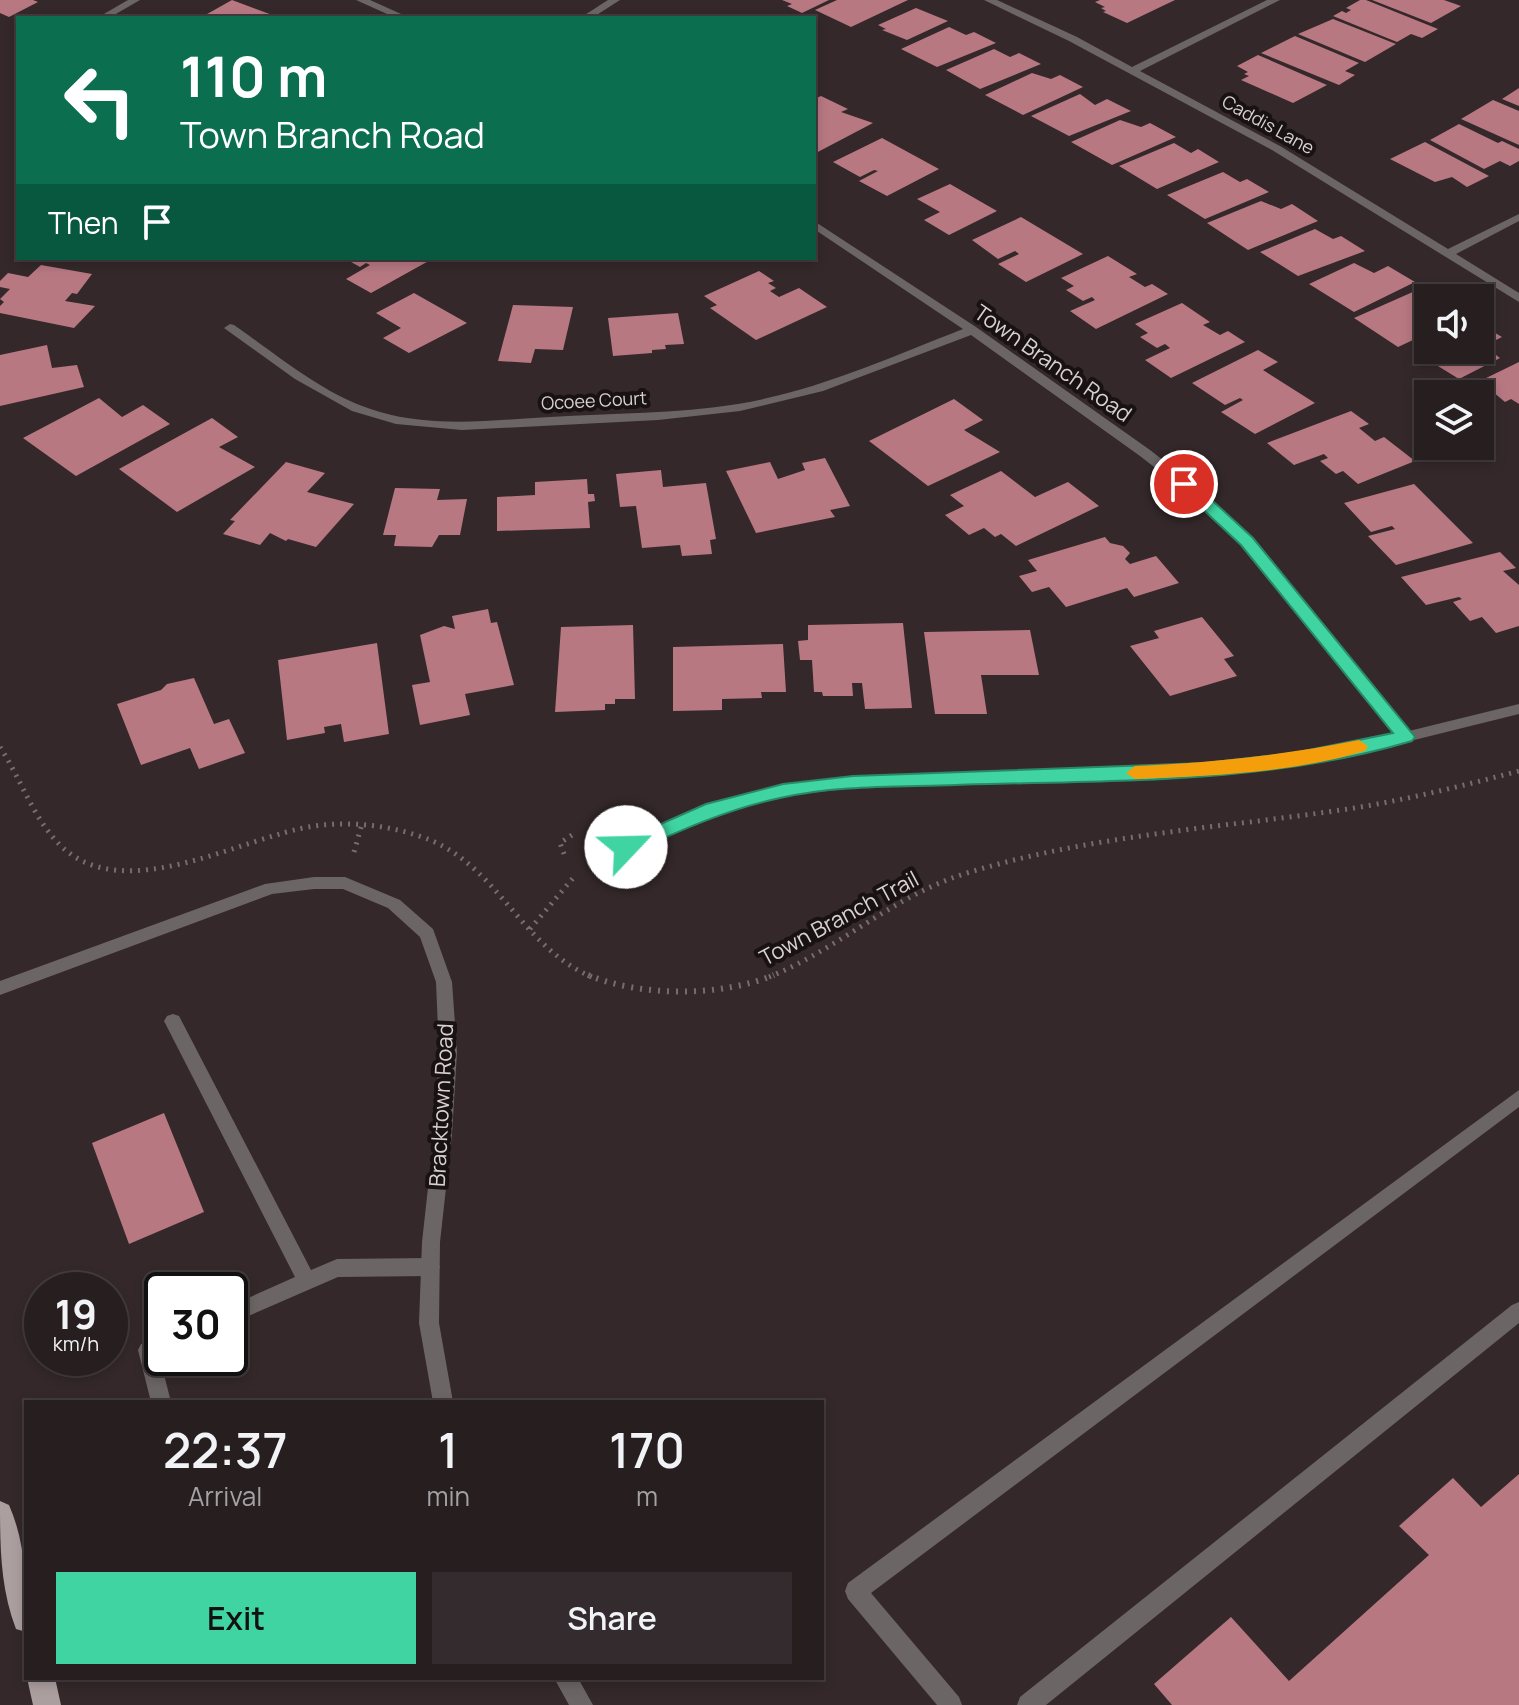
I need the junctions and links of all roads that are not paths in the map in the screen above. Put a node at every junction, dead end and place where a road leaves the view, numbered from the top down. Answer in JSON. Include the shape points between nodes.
{"nodes":[{"id":1,"x":135,"y":0,"type":"edge"},
{"id":2,"x":361,"y":0,"type":"edge"},
{"id":3,"x":615,"y":0,"type":"edge"},
{"id":4,"x":989,"y":0,"type":"edge"},
{"id":5,"x":1275,"y":0,"type":"edge"},
{"id":6,"x":106,"y":16,"type":"edge"},
{"id":7,"x":400,"y":16,"type":"edge"},
{"id":8,"x":588,"y":16,"type":"edge"},
{"id":9,"x":1131,"y":71,"type":"junction"},
{"id":10,"x":1519,"y":217,"type":"edge"},
{"id":11,"x":816,"y":225,"type":"edge"},
{"id":12,"x":1447,"y":254,"type":"junction"},
{"id":13,"x":1519,"y":298,"type":"edge"},
{"id":14,"x":230,"y":328,"type":"dead end"},
{"id":15,"x":972,"y":330,"type":"junction"},
{"id":16,"x":1519,"y":709,"type":"edge"},
{"id":17,"x":1406,"y":737,"type":"junction"},
{"id":18,"x":597,"y":860,"type":"dead end"},
{"id":19,"x":0,"y":988,"type":"edge"},
{"id":20,"x":173,"y":1021,"type":"dead end"},
{"id":21,"x":1519,"y":1097,"type":"edge"},
{"id":22,"x":430,"y":1267,"type":"junction"},
{"id":23,"x":307,"y":1281,"type":"junction"},
{"id":24,"x":248,"y":1307,"type":"edge"},
{"id":25,"x":1519,"y":1311,"type":"edge"},
{"id":26,"x":154,"y":1376,"type":"edge"},
{"id":27,"x":160,"y":1400,"type":"edge"},
{"id":28,"x":443,"y":1400,"type":"edge"},
{"id":29,"x":0,"y":1514,"type":"edge"},
{"id":30,"x":24,"y":1611,"type":"edge"},
{"id":31,"x":41,"y":1680,"type":"edge"},
{"id":32,"x":566,"y":1680,"type":"edge"},
{"id":33,"x":47,"y":1705,"type":"edge"},
{"id":34,"x":582,"y":1705,"type":"edge"},
{"id":35,"x":951,"y":1705,"type":"edge"},
{"id":36,"x":1028,"y":1705,"type":"edge"}],
"edges":[{"from":1,"to":6,"type":"street"},
{"from":2,"to":7,"type":"street"},
{"from":3,"to":8,"type":"street"},
{"from":4,"to":9,"type":"street","name":"Caddis Lane"},
{"from":5,"to":9,"type":"street"},
{"from":9,"to":12,"type":"street","name":"Caddis Lane","via":[[1276,148]]},
{"from":10,"to":12,"type":"street"},
{"from":11,"to":15,"type":"street","name":"Town Branch Road"},
{"from":12,"to":13,"type":"street","name":"Caddis Lane"},
{"from":14,"to":15,"type":"street","name":"Ocoee Court","via":[[339,399],[372,414],[453,427],[701,413],[767,402],[834,384]]},
{"from":15,"to":17,"type":"street","name":"Town Branch Road","via":[[1204,499],[1247,542]]},
{"from":16,"to":17,"type":"street"},
{"from":17,"to":18,"type":"street","via":[[1294,760],[1205,770],[853,782],[783,790],[712,809]]},
{"from":19,"to":22,"type":"street","name":"Bracktown Road","via":[[271,888],[345,883],[394,904],[427,934],[444,982],[447,1065]]},
{"from":20,"to":23,"type":"street"},
{"from":21,"to":35,"type":"street","via":[[856,1591]]},
{"from":22,"to":23,"type":"street","via":[[337,1268]]},
{"from":22,"to":28,"type":"street","name":"Bracktown Road","via":[[429,1323]]},
{"from":23,"to":24,"type":"street"},
{"from":25,"to":36,"type":"street"},
{"from":26,"to":27,"type":"street"},
{"from":29,"to":30,"type":"main road"},
{"from":31,"to":33,"type":"main road"},
{"from":32,"to":34,"type":"street"}]}
